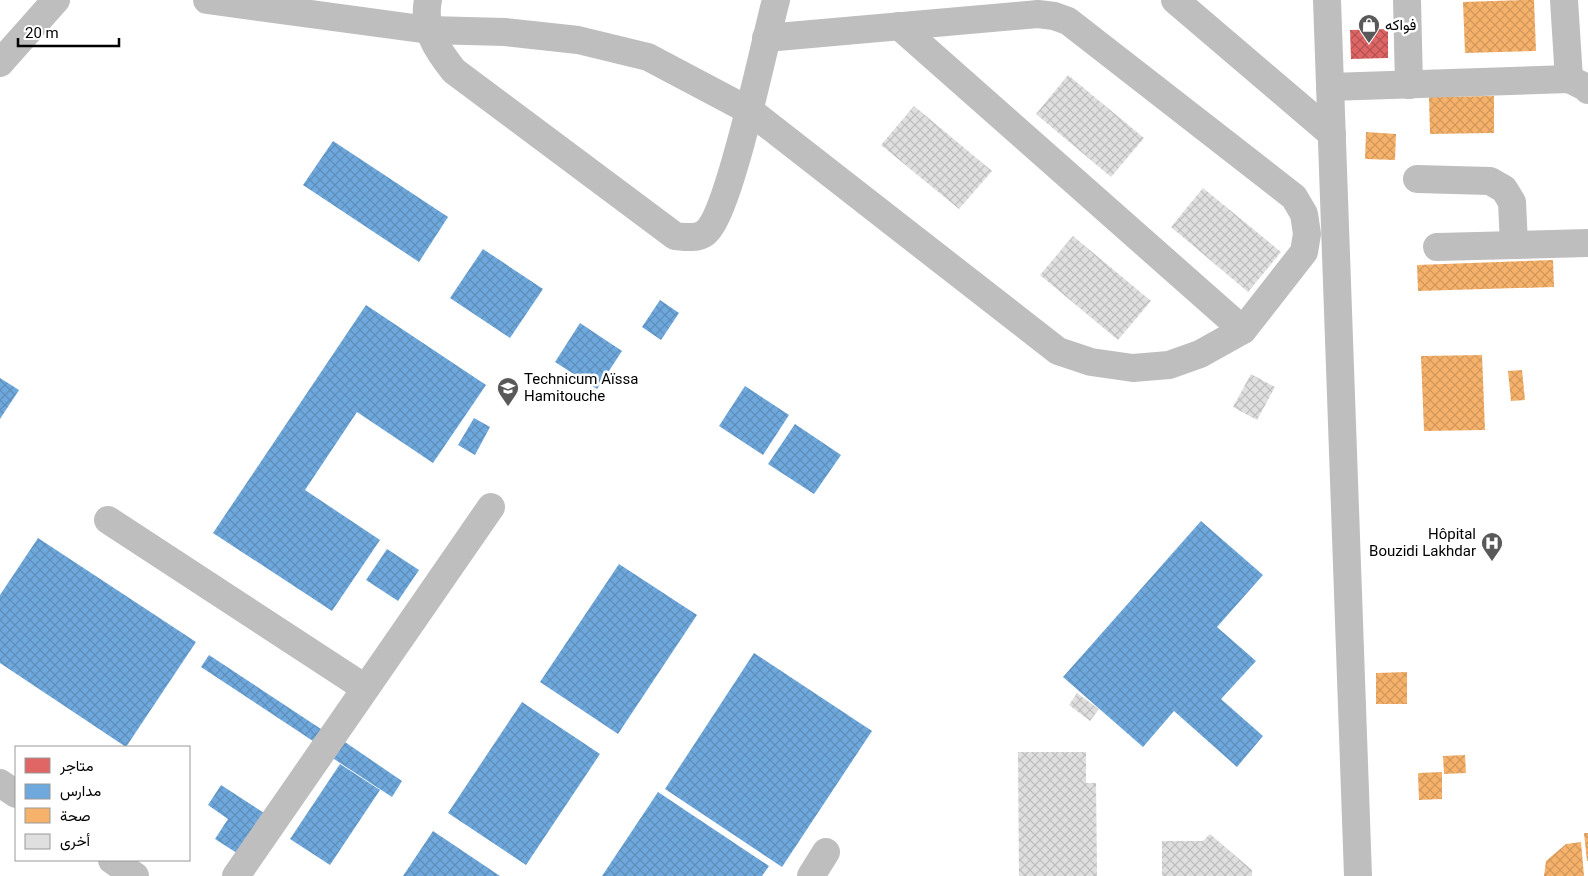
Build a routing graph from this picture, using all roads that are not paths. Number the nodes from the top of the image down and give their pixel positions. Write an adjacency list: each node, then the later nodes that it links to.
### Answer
1 (56, 0): 12 (street)
2 (207, 0): 10 (street)
3 (428, 0): 10 (street)
4 (776, 0): 11 (street)
5 (1174, 0): 17 (street)
6 (1327, 0): 15 (street)
7 (1407, 0): 13 (street)
8 (1564, 0): 14 (street)
9 (899, 26): 11 (street); 22 (street); 22 (street)
10 (429, 30): 16 (street); 16 (street)
11 (766, 38): 16 (street)
12 (0, 63)
13 (1409, 85): 14 (street); 15 (street)
14 (1579, 85)
15 (1330, 87): 17 (street)
16 (750, 111): 22 (street)
17 (1332, 134): 33 (street)
18 (1417, 179): 20 (street)
19 (1588, 243): 20 (street)
20 (1514, 245): 21 (street)
21 (1437, 247)
22 (1243, 330)
23 (491, 507): 25 (street)
24 (108, 520): 25 (street)
25 (365, 688): 31 (street)
26 (0, 783): 27 (street)
27 (15, 793)
28 (826, 852): 32 (street)
29 (113, 861): 30 (street)
30 (135, 876)
31 (236, 876)
32 (810, 876)
33 (1358, 876)

